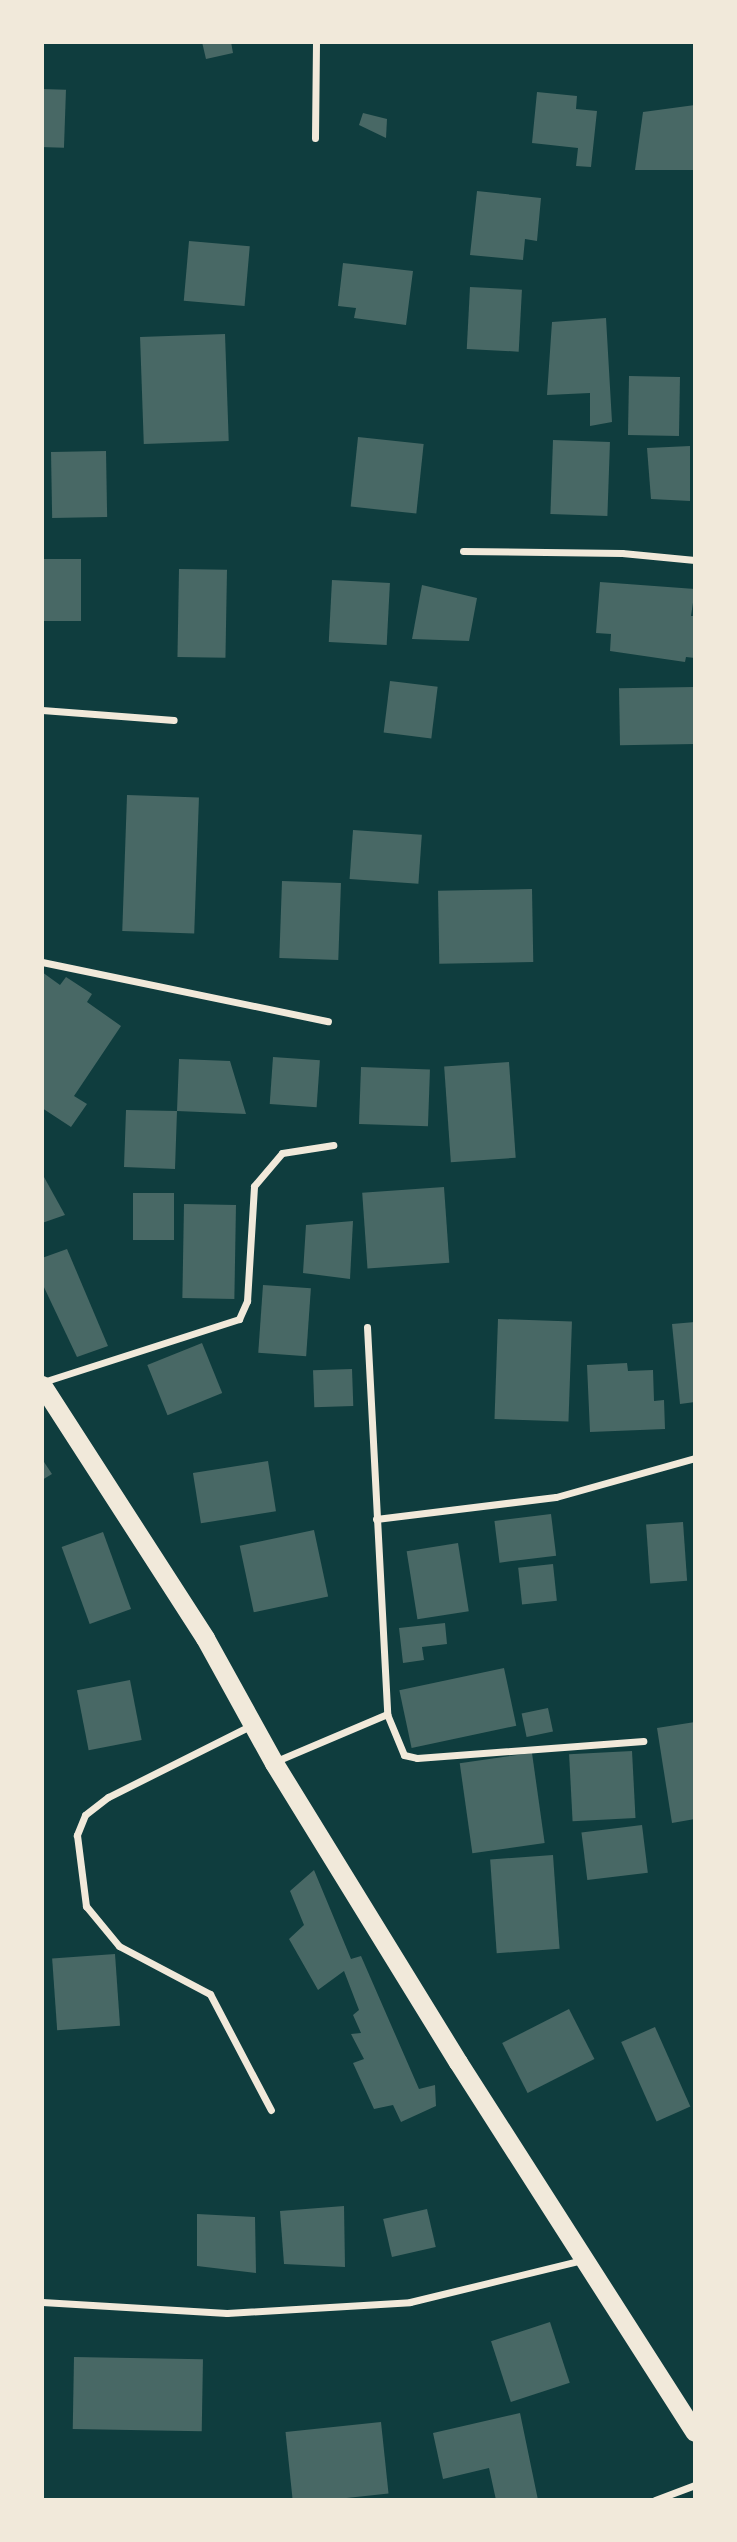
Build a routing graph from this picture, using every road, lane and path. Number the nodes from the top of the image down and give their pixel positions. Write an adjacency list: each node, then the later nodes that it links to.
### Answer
1 (316, 42): 2 (street)
2 (315, 138)
3 (463, 551): 4 (street)
4 (695, 560)
5 (42, 710): 6 (street)
6 (174, 720)
7 (42, 962): 8 (street)
8 (328, 1021)
9 (333, 1144): 11 (street)
10 (367, 1327): 13 (street)
11 (42, 1384): 15 (highway)
12 (695, 1458): 13 (street)
13 (376, 1519): 14 (street)
14 (387, 1714): 16 (street); 17 (street)
15 (252, 1726): 17 (highway); 18 (street)
16 (643, 1741)
17 (274, 1763): 19 (highway)
18 (271, 2110)
19 (582, 2260): 20 (street); 21 (highway)
20 (42, 2302)
21 (695, 2432)
22 (695, 2485): 23 (street)
23 (655, 2500)

